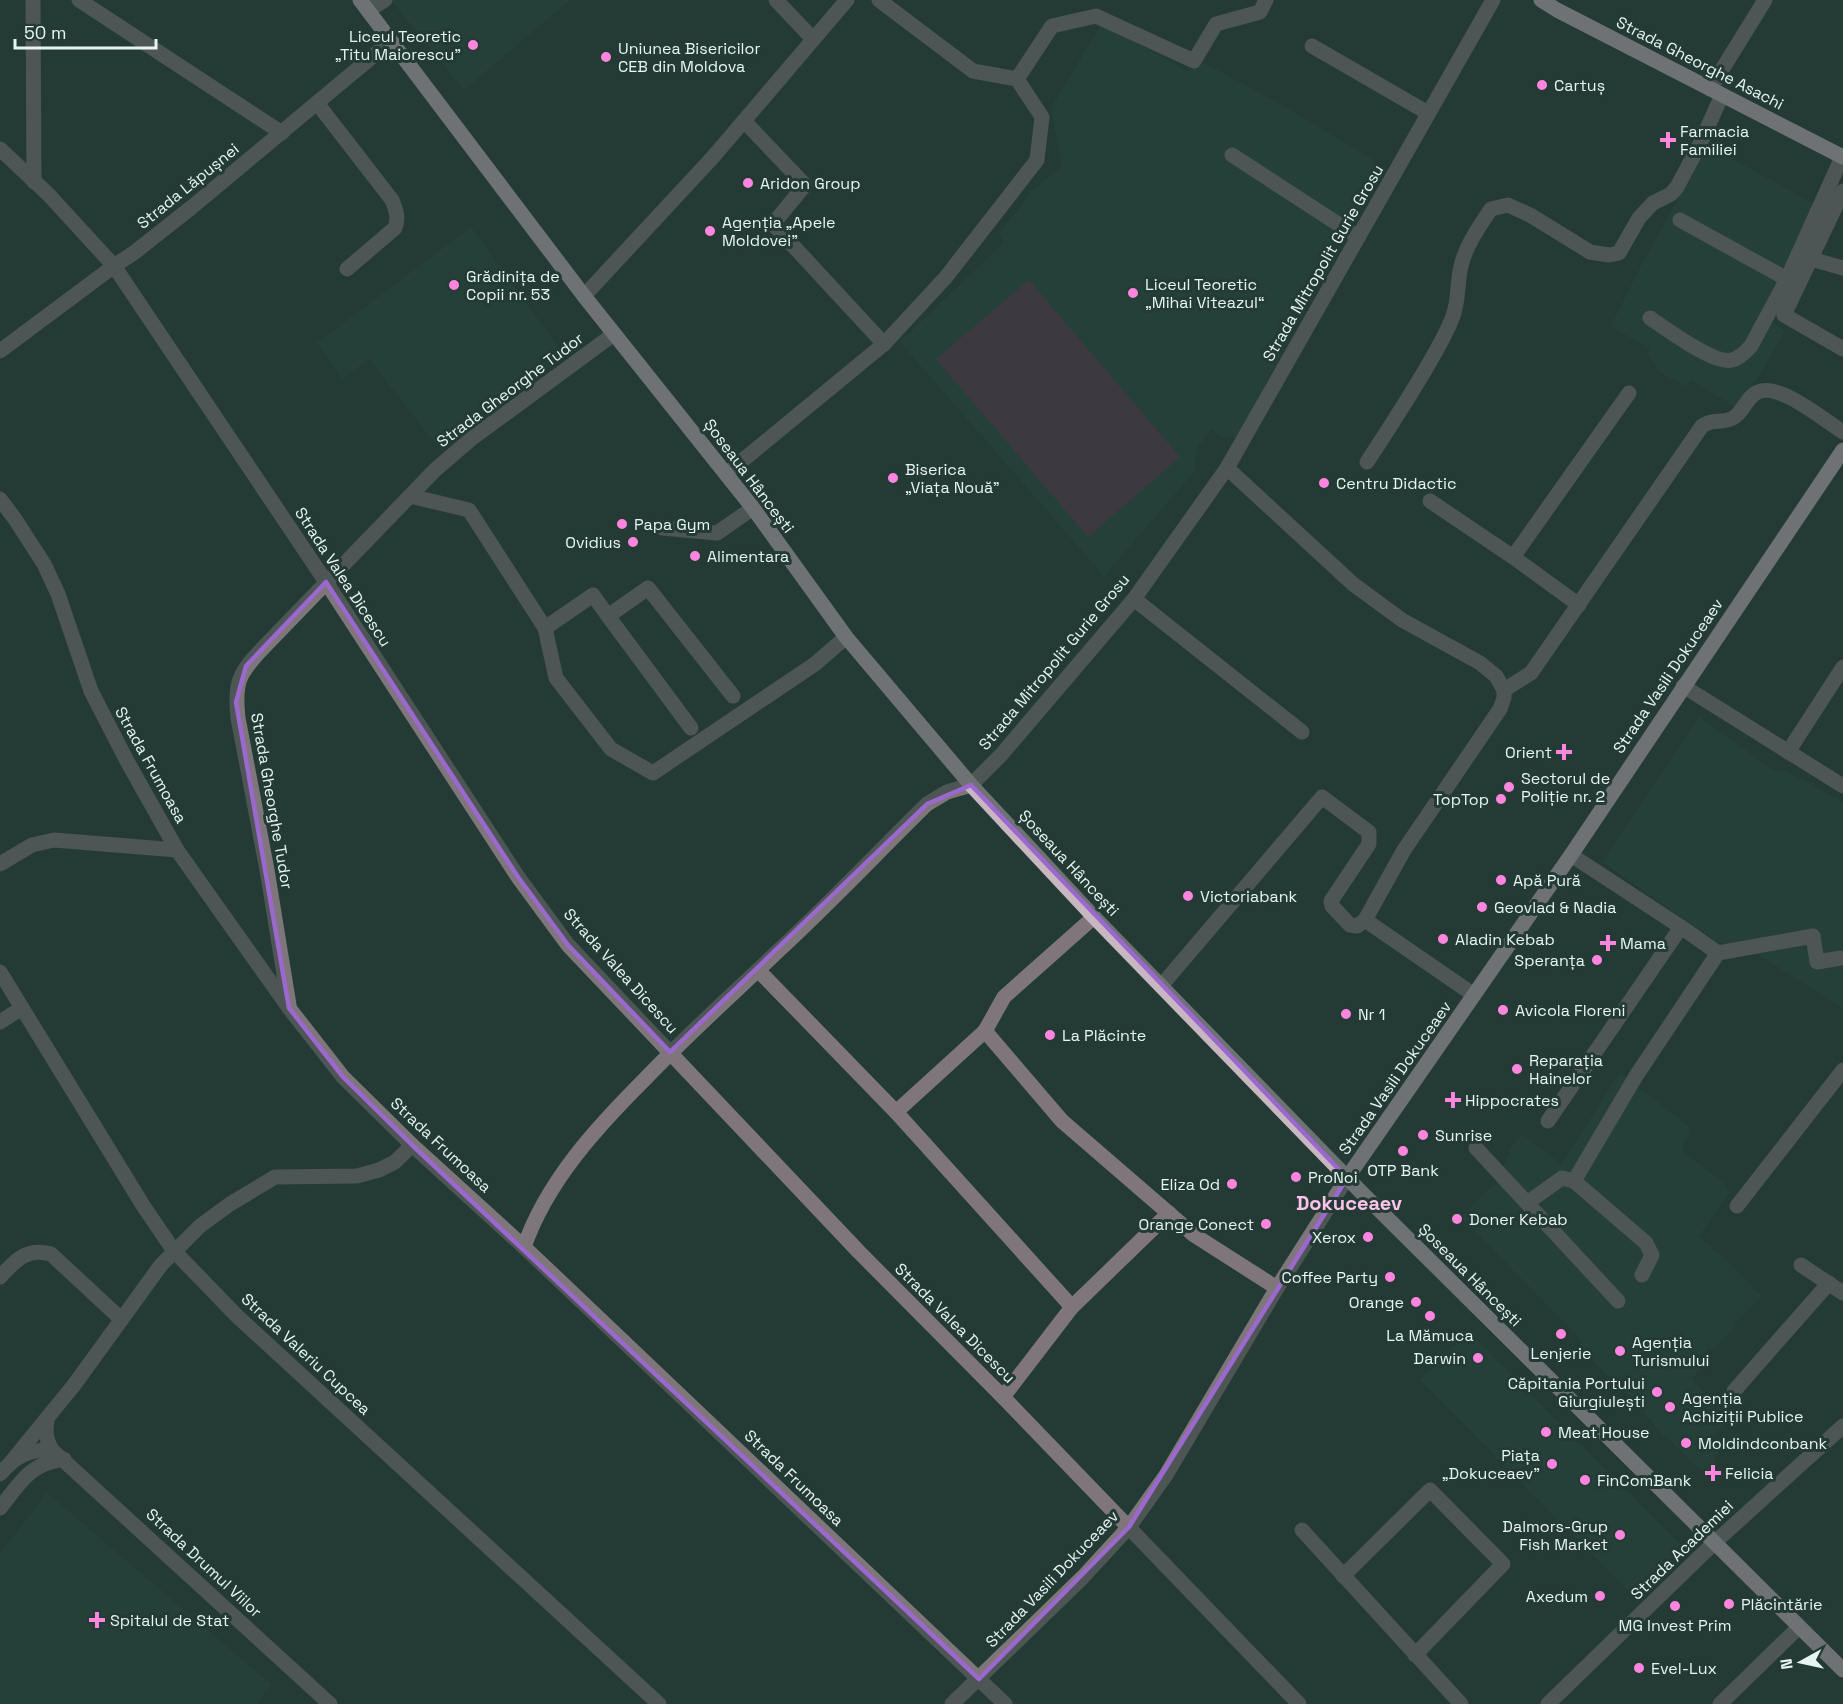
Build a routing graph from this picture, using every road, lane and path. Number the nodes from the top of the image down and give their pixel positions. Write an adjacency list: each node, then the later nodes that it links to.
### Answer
1 (33, 0): 25 (street)
2 (79, 0): 21 (street)
3 (385, 0): 11 (street)
4 (776, 0): 13 (street)
5 (847, 0): 13 (street)
6 (879, 0): 16 (street)
7 (1266, 0): 16 (street)
8 (1493, 0): 19 (street, Strada Mitropolit Gurie Grosu)
9 (1541, 0): 12 (main road, Strada Gheorghe Asachi)
10 (1765, 0): 17 (street)
11 (364, 5): 14 (main road, Șoseaua Hâncești)
12 (1560, 5): 17 (main road, Strada Gheorghe Asachi)
13 (813, 39): 20 (street)
14 (391, 41): 18 (street, Strada Lăpușnei); 34 (main road, Șoseaua Hâncești)
15 (1312, 46): 19 (street)
16 (1017, 79): 37 (street)
17 (1716, 92): 24 (main road, Strada Gheorghe Asachi); 43 (street)
18 (317, 104): 21 (street, Strada Lăpușnei); 32 (street)
19 (1428, 113): 28 (street, Strada Mitropolit Gurie Grosu)
20 (744, 121): 34 (street); 37 (street)
21 (282, 133): 30 (street, Strada Lăpușnei)
22 (0, 149): 25 (street, Strada Valea Dicescu)
23 (1232, 155): 28 (street)
24 (1842, 157): 33 (street)
25 (34, 182): 30 (street, Strada Valea Dicescu)
26 (1843, 191): 29 (street)
27 (1680, 220): 33 (street)
28 (1358, 237): 44 (street, Strada Mitropolit Gurie Grosu)
29 (1811, 259): 31 (street); 38 (street)
30 (114, 266): 39 (street, Strada Lăpușnei); 52 (street, Strada Valea Dicescu)
31 (1843, 268)
32 (347, 269)
33 (1787, 279): 35 (street)
34 (584, 296): 36 (main road, Șoseaua Hâncești)
35 (1650, 318)
36 (614, 334): 45 (main road, Șoseaua Hâncești); 46 (street, Strada Gheorghe Tudor)
37 (884, 344): 45 (street)
38 (1843, 349)
39 (0, 351)
40 (1629, 393): 51 (street)
41 (1843, 432): 54 (street)
42 (1843, 450): 59 (main road, Strada Vasili Dokuceaev)
43 (1367, 462)
44 (1227, 468): 53 (street, Strada Mitropolit Gurie Grosu); 60 (street)
45 (726, 474): 49 (main road, Șoseaua Hâncești)
46 (410, 496): 52 (street, Strada Gheorghe Tudor); 56 (street)
47 (0, 499): 67 (street, Strada Frumoasa)
48 (1430, 501): 51 (street)
49 (753, 508): 50 (street); 57 (main road, Șoseaua Hâncești)
50 (662, 528)
51 (1513, 556): 54 (street)
52 (326, 582): 80 (street, Strada Gheorghe Tudor); 83 (street, Strada Valea Dicescu)
53 (1134, 599): 63 (street); 65 (street, Strada Mitropolit Gurie Grosu)
54 (1579, 605): 60 (street)
55 (608, 616): 56 (street); 61 (street); 62 (street)
56 (545, 628): 57 (street)
57 (846, 637): 65 (main road, Șoseaua Hâncești)
58 (1843, 667): 64 (street)
59 (1683, 686): 64 (street); 68 (main road, Strada Vasili Dokuceaev)
60 (1504, 690): 71 (street)
61 (733, 696)
62 (691, 728)
63 (1302, 732)
64 (1788, 752): 66 (street)
65 (971, 785): 70 (main road, Șoseaua Hâncești); 75 (street, Strada Mitropolit Gurie Grosu)
66 (1843, 786)
67 (177, 850): 69 (street); 80 (street, Strada Frumoasa)
68 (1571, 855): 72 (street); 78 (main road, Strada Vasili Dokuceaev)
69 (0, 864)
70 (1094, 916): 77 (main road, Șoseaua Hâncești); 82 (street)
71 (1365, 920): 77 (street); 78 (street)
72 (1682, 927): 73 (street); 86 (street)
73 (1718, 954): 74 (street); 90 (street)
74 (1841, 958)
75 (758, 970): 83 (street, Strada Mitropolit Gurie Grosu); 85 (street)
76 (0, 972): 79 (street, Strada Valeriu Cupcea)
77 (1161, 986): 89 (main road, Șoseaua Hâncești)
78 (1474, 995): 89 (main road, Strada Vasili Dokuceaev)
79 (22, 1008): 81 (street); 95 (street, Strada Valeriu Cupcea)
80 (289, 1008): 87 (street, Strada Frumoasa)
81 (0, 1022)
82 (985, 1031): 85 (street); 93 (street)
83 (670, 1052): 94 (street, Strada Mitropolit Gurie Grosu); 106 (street, Strada Valea Dicescu)
84 (1843, 1070): 92 (street)
85 (896, 1112): 103 (street)
86 (1548, 1121)
87 (412, 1145): 94 (street, Strada Frumoasa); 95 (street)
88 (1476, 1148): 91 (street)
89 (1347, 1178): 100 (street, Strada Vasili Dokuceaev); 115 (main road, Șoseaua Hâncești)
90 (1574, 1181): 91 (street); 97 (street)
91 (1527, 1203): 102 (street)
92 (1737, 1206)
93 (1169, 1213): 100 (street); 103 (street)
94 (524, 1247): 120 (street, Strada Frumoasa)
95 (174, 1251): 104 (street); 122 (street, Strada Valeriu Cupcea)
96 (1801, 1265): 99 (street)
97 (1642, 1275)
98 (0, 1277): 104 (street)
99 (1829, 1283): 101 (street); 105 (street)
100 (1277, 1288): 113 (street, Strada Vasili Dokuceaev)
101 (1843, 1293)
102 (1618, 1301)
103 (1072, 1307): 106 (street)
104 (121, 1319): 107 (street)
105 (1734, 1391)
106 (1003, 1397): 113 (street, Strada Valea Dicescu)
107 (47, 1420): 109 (street); 110 (street)
108 (1843, 1425): 115 (street, Strada Academiei)
109 (58, 1455): 110 (street); 112 (street); 121 (street, Strada Drumul Viilor)
110 (12, 1461): 111 (street)
111 (0, 1474)
112 (0, 1508)
113 (1129, 1527): 120 (street, Strada Vasili Dokuceaev); 125 (street, Strada Valea Dicescu)
114 (1302, 1530): 116 (street)
115 (1714, 1543): 117 (main road, Șoseaua Hâncești); 127 (street, Strada Academiei)
116 (1343, 1576): 118 (street); 118 (street)
117 (1799, 1627): 119 (main road, Șoseaua Hâncești); 128 (street)
118 (1415, 1655): 126 (street)
119 (1843, 1670)
120 (979, 1679): 123 (street, Strada Vasili Dokuceaev); 124 (street, Strada Frumoasa)
121 (330, 1704)
122 (659, 1704)
123 (952, 1704)
124 (1005, 1704)
125 (1299, 1704)
126 (1461, 1704)
127 (1548, 1704)
128 (1720, 1704)

